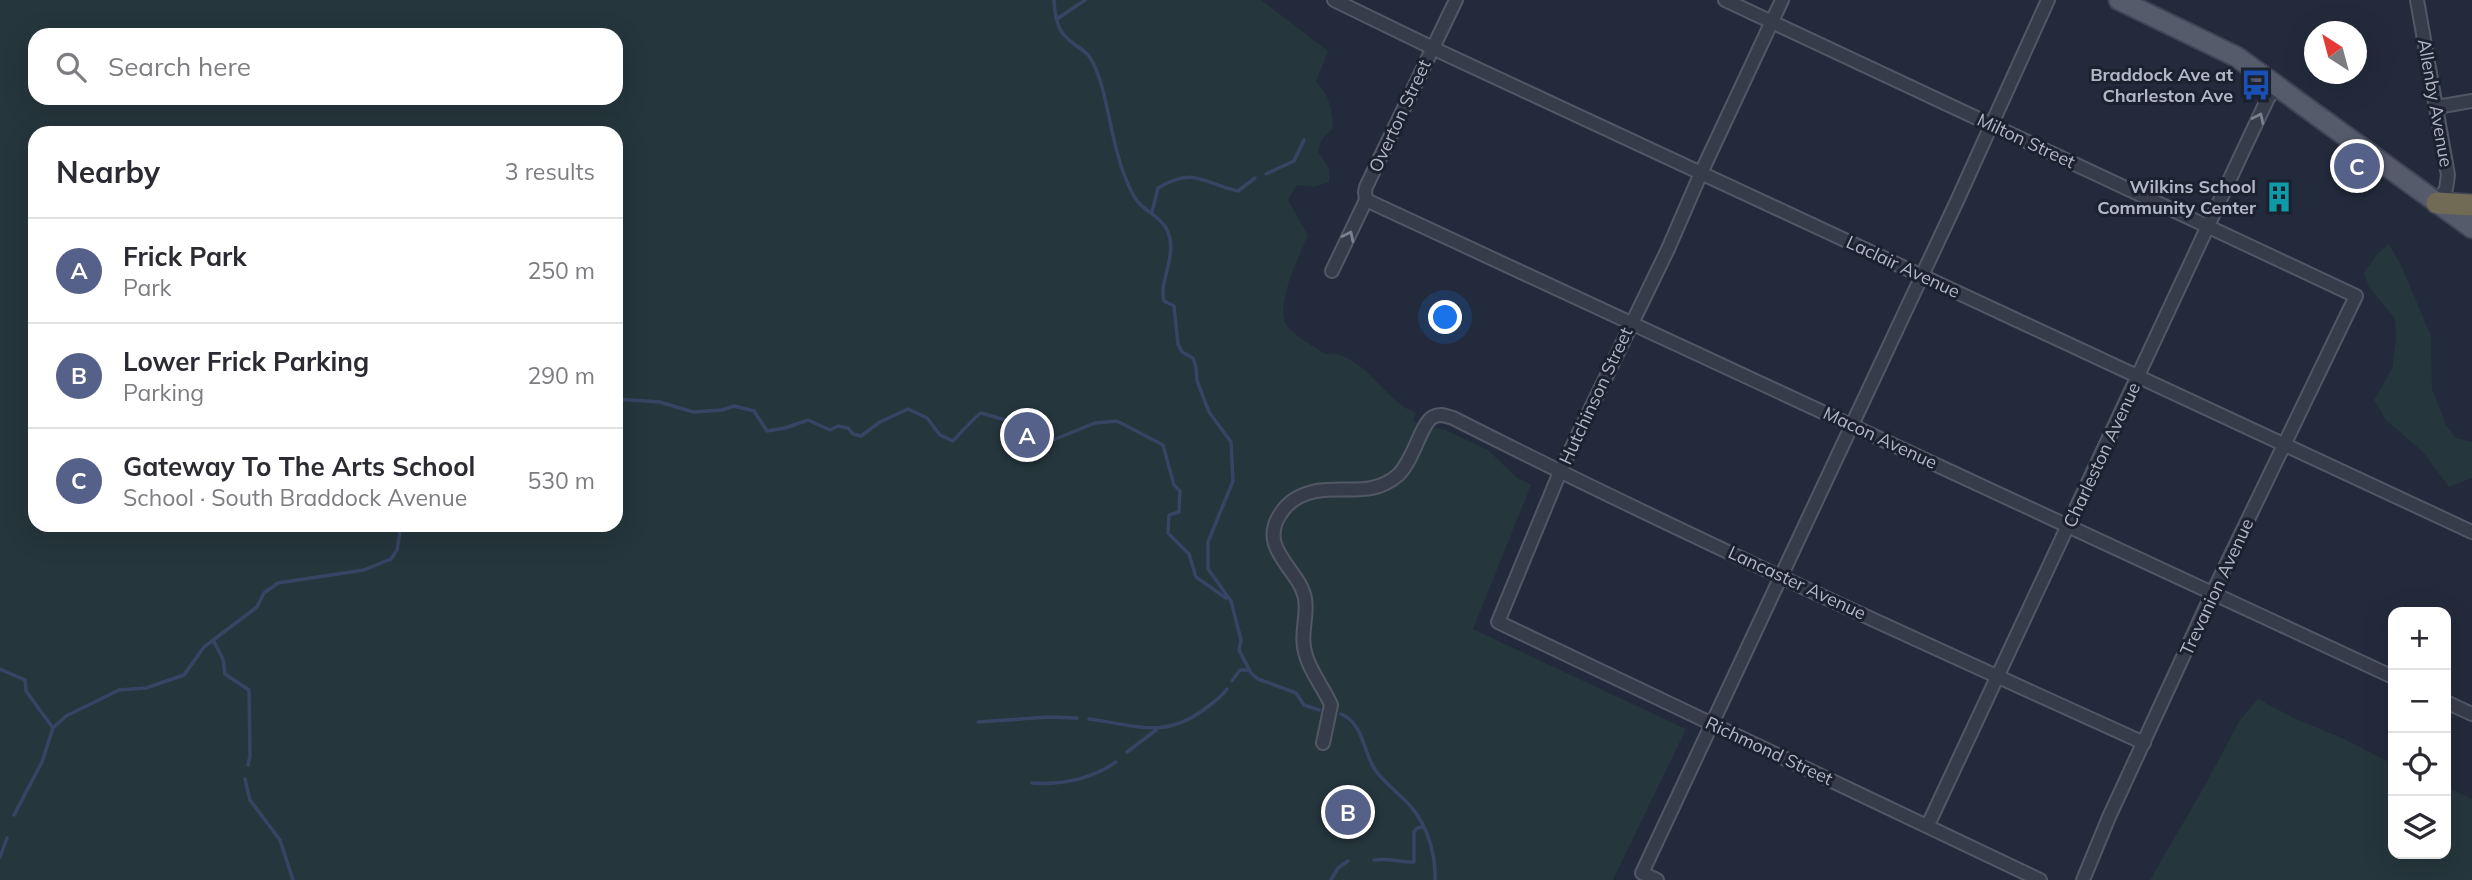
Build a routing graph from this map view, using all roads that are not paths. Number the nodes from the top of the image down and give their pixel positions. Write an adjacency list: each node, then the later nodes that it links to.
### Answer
1 (1334, 0): 9 (street, Laclair Avenue)
2 (1456, 0): 9 (street, Overton Street)
3 (1725, 0): 8 (street, Milton Street)
4 (1782, 0): 8 (street, Hutchinson Street)
5 (2049, 0): 13 (street)
6 (2119, 0): 10 (main road)
7 (2417, 0): 12 (street, Allenby Avenue)
8 (1772, 22): 13 (street, Milton Street); 14 (street, Hutchinson Street)
9 (1432, 48): 14 (street, Laclair Avenue); 15 (street, Overton Street)
10 (2277, 87): 16 (main road); 18 (street, Charleston Avenue, one-way to 10)
11 (2472, 101): 12 (street)
12 (2437, 107): 16 (street, Allenby Avenue)
13 (1991, 124): 18 (street, Milton Street); 21 (street)
14 (1701, 173): 21 (street, Laclair Avenue); 23 (street, Hutchinson Street)
15 (1362, 194): 20 (street, Overton Street, one-way to 15); 23 (street, Macon Avenue)
16 (2437, 202): 17 (highway); 19 (main road)
17 (2472, 205)
18 (2208, 226): 22 (street, Milton Street); 24 (street, Charleston Avenue)
19 (2472, 228)
20 (1332, 271)
21 (1922, 276): 24 (street, Laclair Avenue); 25 (street)
22 (2356, 296): 26 (street, Trevanion Avenue)
23 (1631, 323): 25 (street, Macon Avenue); 27 (street, Hutchinson Street)
24 (2138, 376): 26 (street, Laclair Avenue); 28 (street, Charleston Avenue)
25 (1851, 425): 28 (street, Macon Avenue); 30 (street)
26 (2283, 444): 29 (street, Laclair Avenue); 31 (street, Trevanion Avenue)
27 (1560, 472): 30 (street, Lancaster Avenue); 32 (street, Hutchinson Street); 38 (street, Lancaster Avenue)
28 (2068, 526): 31 (street, Macon Avenue); 34 (street, Charleston Avenue)
29 (2472, 532)
30 (1780, 576): 34 (street, Lancaster Avenue); 37 (street)
31 (2212, 594): 33 (street, Macon Avenue); 39 (street, Trevanion Avenue)
32 (1498, 622): 37 (street, Richmond Street)
33 (2388, 675)
34 (1999, 676): 39 (street, Lancaster Avenue); 40 (street, Charleston Avenue)
35 (2451, 704): 36 (street)
36 (2472, 714)
37 (1712, 724): 40 (street, Richmond Street); 41 (street)
38 (1323, 743)
39 (2144, 744): 43 (street, Trevanion Avenue)
40 (1928, 825): 42 (street, Richmond Street)
41 (1657, 880)
42 (2040, 880)
43 (2082, 880)

